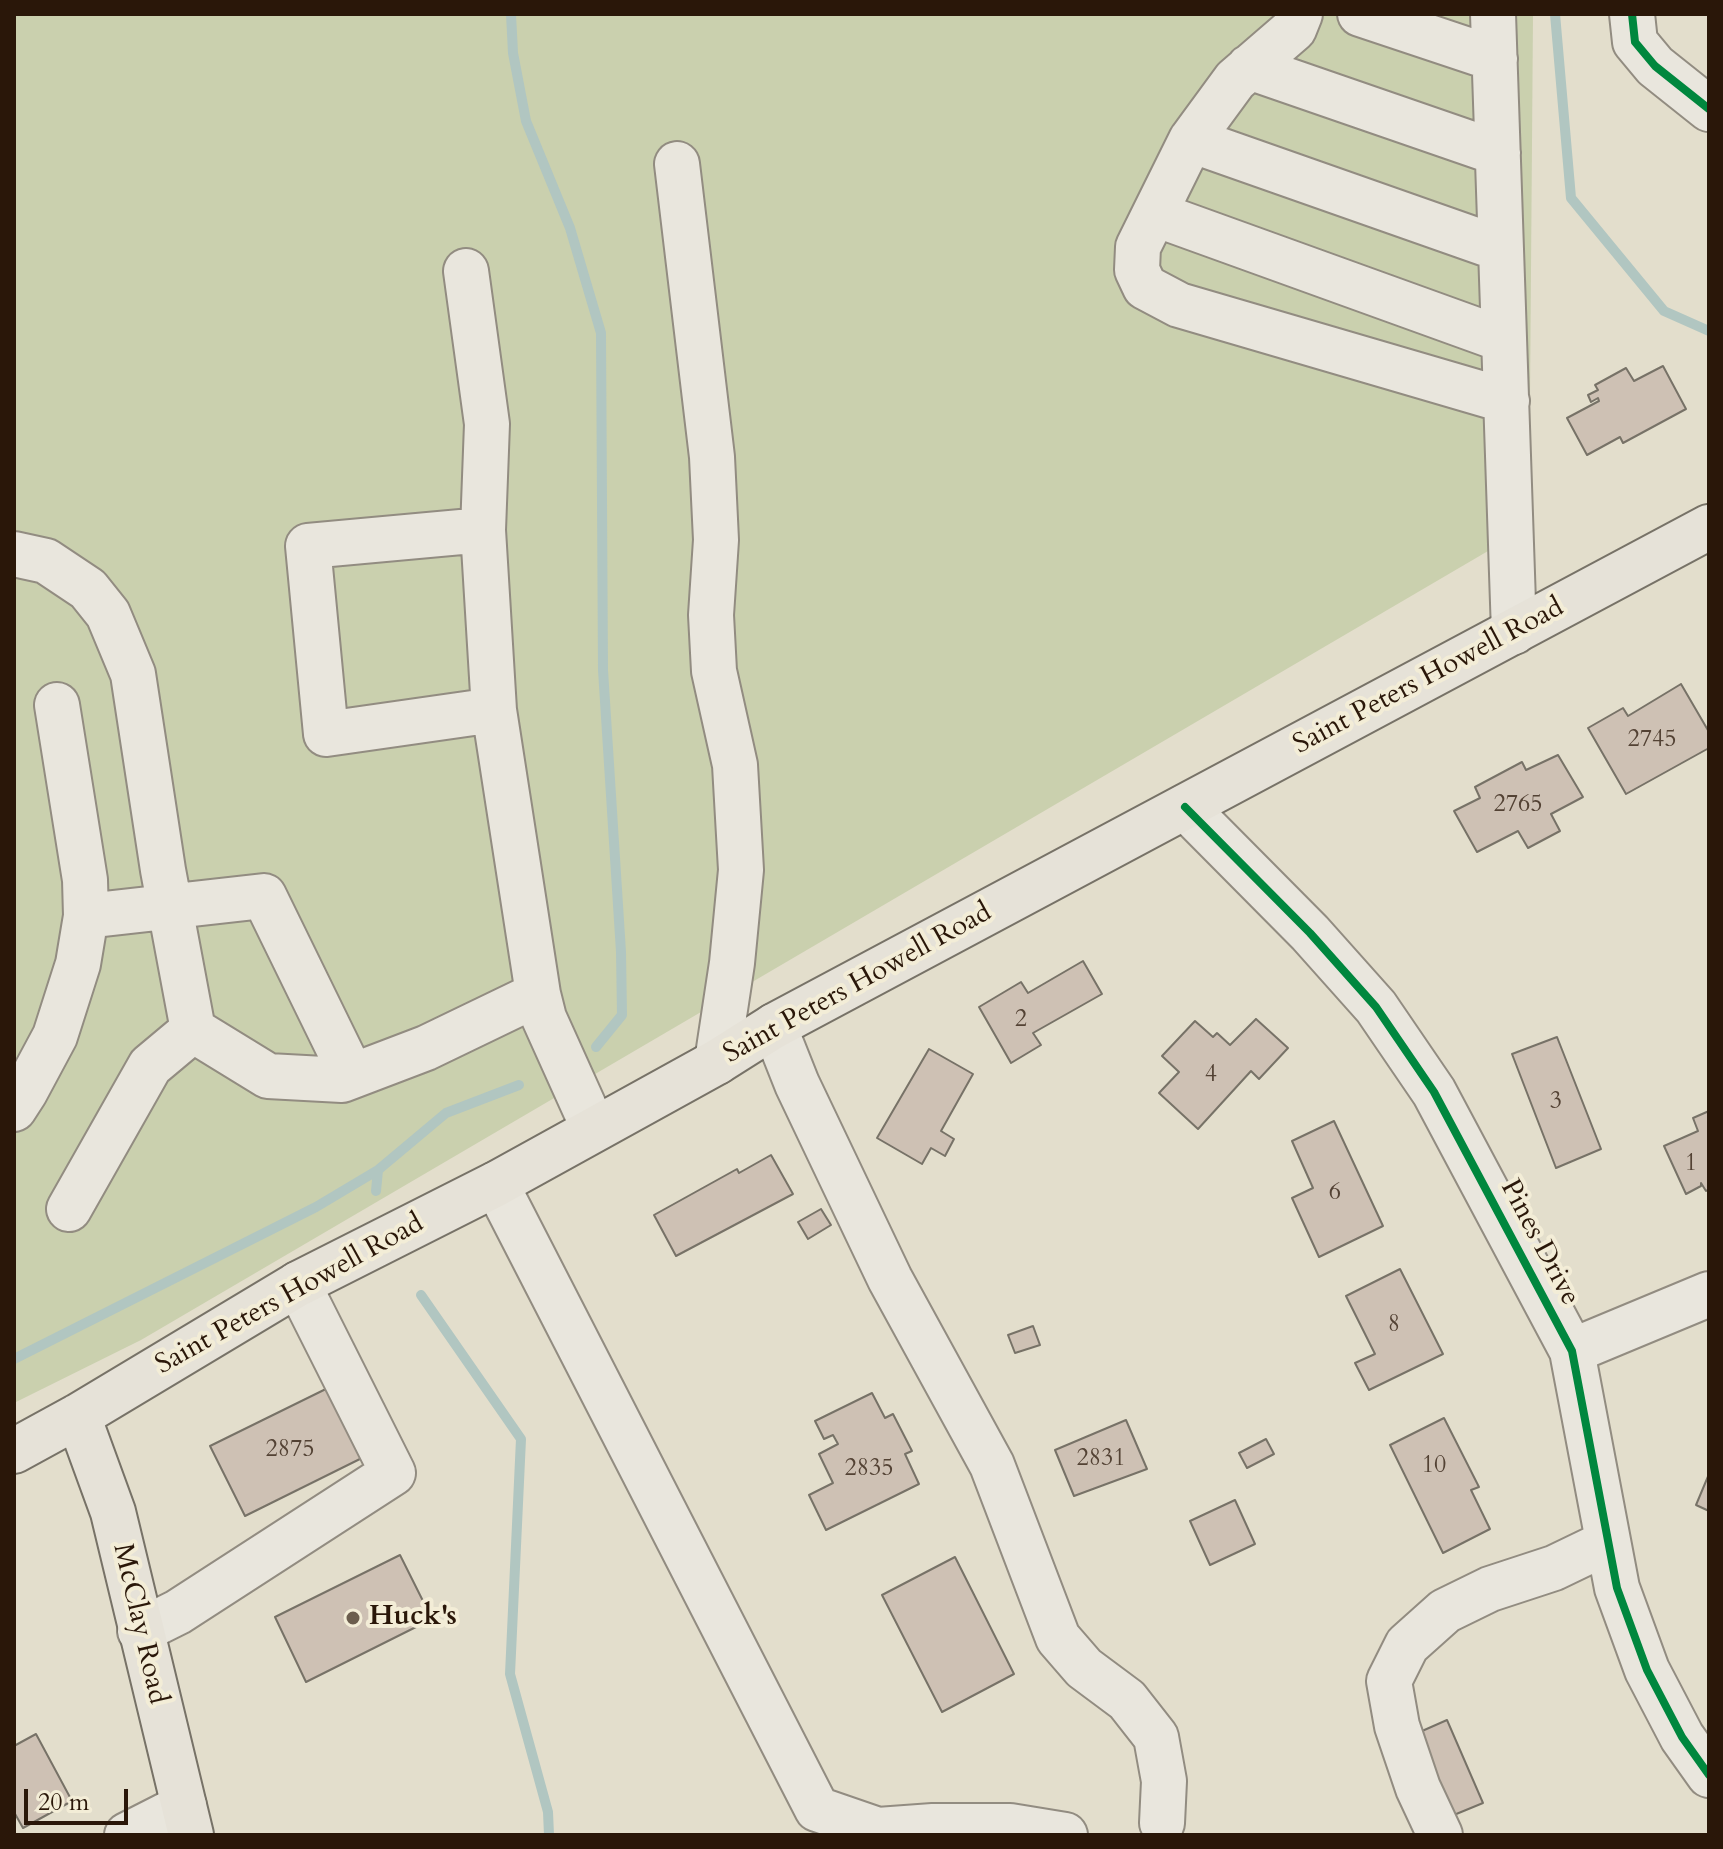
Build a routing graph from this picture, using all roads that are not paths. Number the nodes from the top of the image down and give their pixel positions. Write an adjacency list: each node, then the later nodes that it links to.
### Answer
1 (1300, 14): 6 (street)
2 (1360, 14): 5 (street)
3 (1493, 14): 5 (street)
4 (1632, 14): 7 (street)
5 (1495, 59): 9 (street)
6 (1249, 67): 8 (street); 9 (street)
7 (1709, 109)
8 (1191, 140): 11 (street); 12 (street)
9 (1498, 153): 12 (street)
10 (677, 164): 28 (street)
11 (1155, 214): 14 (street); 15 (street)
12 (1501, 249): 14 (street)
13 (466, 271): 17 (street)
14 (1504, 340): 15 (street)
15 (1507, 401): 19 (street)
16 (1709, 527): 19 (main road, Saint Peters Howell Road)
17 (483, 530): 21 (street); 21 (street)
18 (14, 554): 23 (street)
19 (1514, 632): 22 (main road, Saint Peters Howell Road)
20 (57, 705): 24 (street)
21 (494, 710): 25 (street)
22 (1185, 807): 26 (main road, Saint Peters Howell Road); 36 (street, Pines Drive)
23 (170, 906): 24 (street); 27 (street); 29 (street)
24 (86, 916): 30 (street)
25 (538, 994): 29 (street); 31 (street)
26 (774, 1026): 28 (main road, Saint Peters Howell Road); 43 (street)
27 (193, 1030): 29 (street); 33 (street)
28 (717, 1062): 31 (main road, Saint Peters Howell Road)
29 (352, 1076)
30 (14, 1109)
31 (594, 1129): 32 (main road, Saint Peters Howell Road)
32 (496, 1184): 34 (main road, Saint Peters Howell Road); 45 (street)
33 (69, 1209)
34 (298, 1284): 37 (main road, Saint Peters Howell Road); 40 (street)
35 (1709, 1294): 36 (street)
36 (1572, 1351): 39 (street, Pines Drive)
37 (78, 1416): 38 (main road, Saint Peters Howell Road); 40 (main road, McClay Road)
38 (14, 1451)
39 (1608, 1542): 41 (street, Pines Drive); 46 (street)
40 (140, 1631): 42 (main road, McClay Road)
41 (1709, 1775)
42 (187, 1820): 44 (street)
43 (1162, 1823)
44 (127, 1835)
45 (1065, 1835)
46 (1440, 1835)

